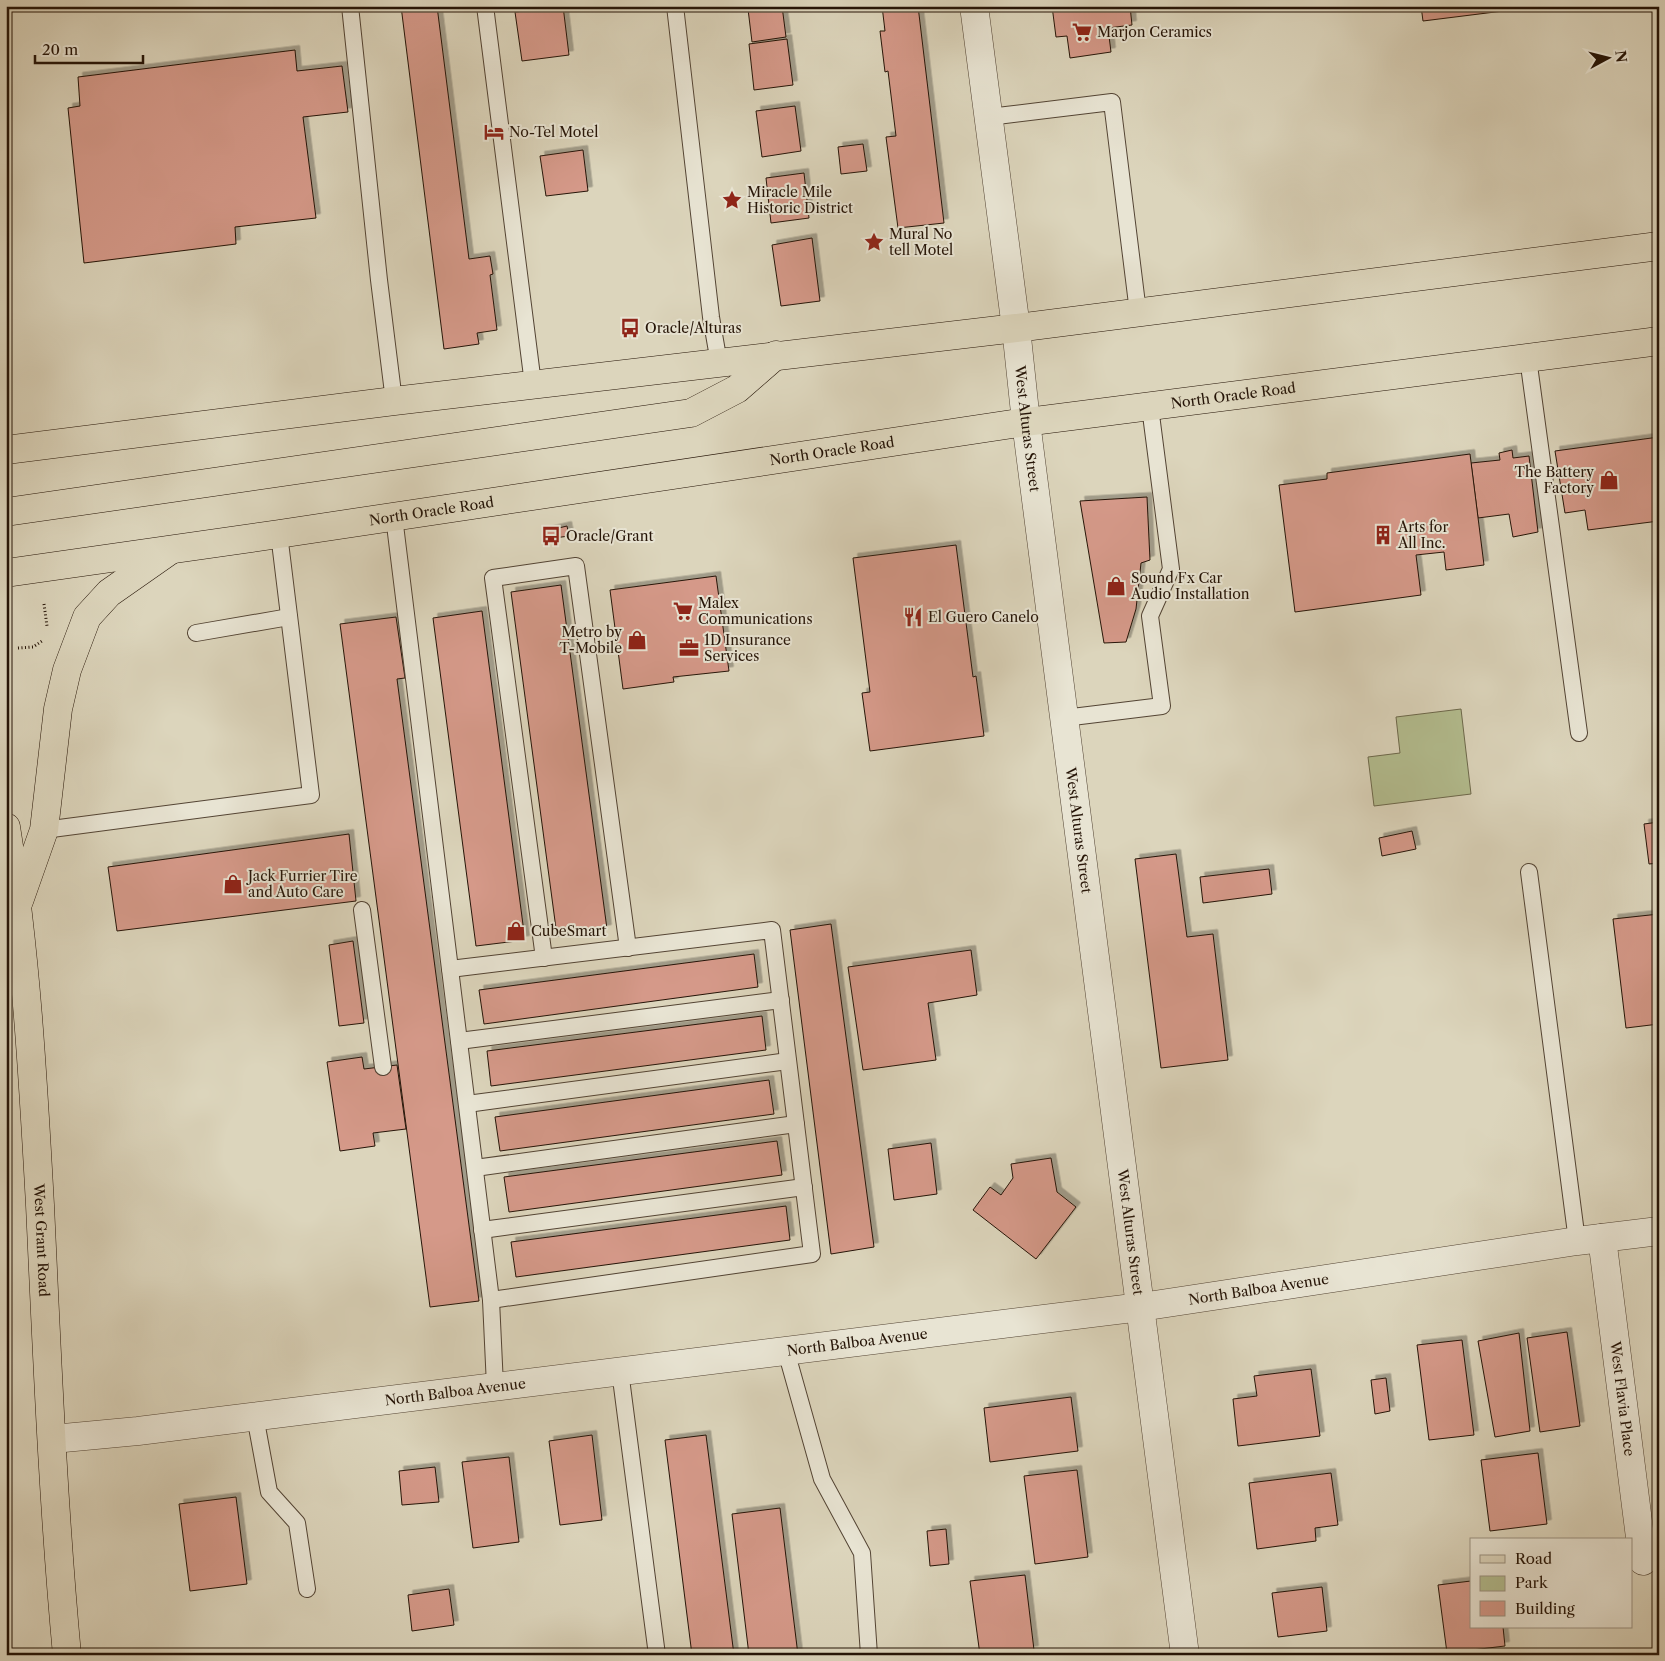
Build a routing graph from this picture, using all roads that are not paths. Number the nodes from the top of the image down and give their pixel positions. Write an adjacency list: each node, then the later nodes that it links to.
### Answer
1 (350, 6): 14 (lane)
2 (485, 6): 13 (lane)
3 (675, 6): 12 (lane)
4 (974, 6): 5 (street, West Alturas Street)
5 (988, 117): 7 (lane); 8 (street, West Alturas Street)
6 (1659, 246): 7 (main road)
7 (1138, 312): 8 (main road)
8 (1016, 328): 10 (main road); 16 (street, West Alturas Street)
9 (1659, 341): 11 (main road, North Oracle Road)
10 (776, 356): 12 (main road); 18 (main road)
11 (1528, 358): 15 (main road, North Oracle Road); 26 (lane)
12 (719, 363): 13 (main road)
13 (533, 384): 14 (main road)
14 (394, 401): 17 (main road)
15 (1150, 407): 16 (main road, North Oracle Road); 25 (lane)
16 (1026, 422): 19 (main road, North Oracle Road); 25 (street, West Alturas Street)
17 (6, 450)
18 (6, 512)
19 (394, 517): 20 (main road, North Oracle Road); 34 (lane)
20 (279, 534): 21 (main road, North Oracle Road); 23 (lane)
21 (173, 549): 22 (main road, North Oracle Road); 28 (main road)
22 (6, 573)
23 (289, 617): 24 (lane); 28 (lane)
24 (196, 633)
25 (1064, 718): 47 (street, West Alturas Street)
26 (1579, 733)
27 (6, 827): 30 (main road, West Grant Road)
28 (44, 830): 30 (main road)
29 (1529, 872): 45 (lane)
30 (17, 907): 52 (main road, West Grant Road)
31 (362, 910): 38 (lane)
32 (628, 948): 33 (lane); 33 (lane); 35 (lane)
33 (544, 958): 34 (lane)
34 (450, 969): 36 (lane)
35 (781, 1000): 36 (lane); 37 (lane)
36 (459, 1041): 39 (lane)
37 (788, 1061): 39 (lane); 40 (lane)
38 (383, 1067)
39 (467, 1104): 41 (lane)
40 (796, 1124): 41 (lane); 42 (lane)
41 (475, 1168): 43 (lane)
42 (804, 1187): 43 (lane); 46 (lane)
43 (482, 1230): 46 (lane)
44 (1659, 1231): 45 (street, North Balboa Avenue)
45 (1589, 1240): 47 (street, North Balboa Avenue); 53 (street, West Flavia Place)
46 (491, 1300): 50 (lane)
47 (1141, 1307): 48 (street, North Balboa Avenue); 58 (street, West Alturas Street)
48 (786, 1351): 49 (street, North Balboa Avenue); 57 (lane)
49 (620, 1371): 50 (street, North Balboa Avenue); 56 (lane)
50 (495, 1386): 51 (street, North Balboa Avenue)
51 (255, 1416): 52 (street, North Balboa Avenue); 54 (lane)
52 (52, 1439): 55 (main road, West Grant Road)
53 (1643, 1561)
54 (307, 1589)
55 (67, 1655)
56 (657, 1655)
57 (869, 1655)
58 (1185, 1655)

